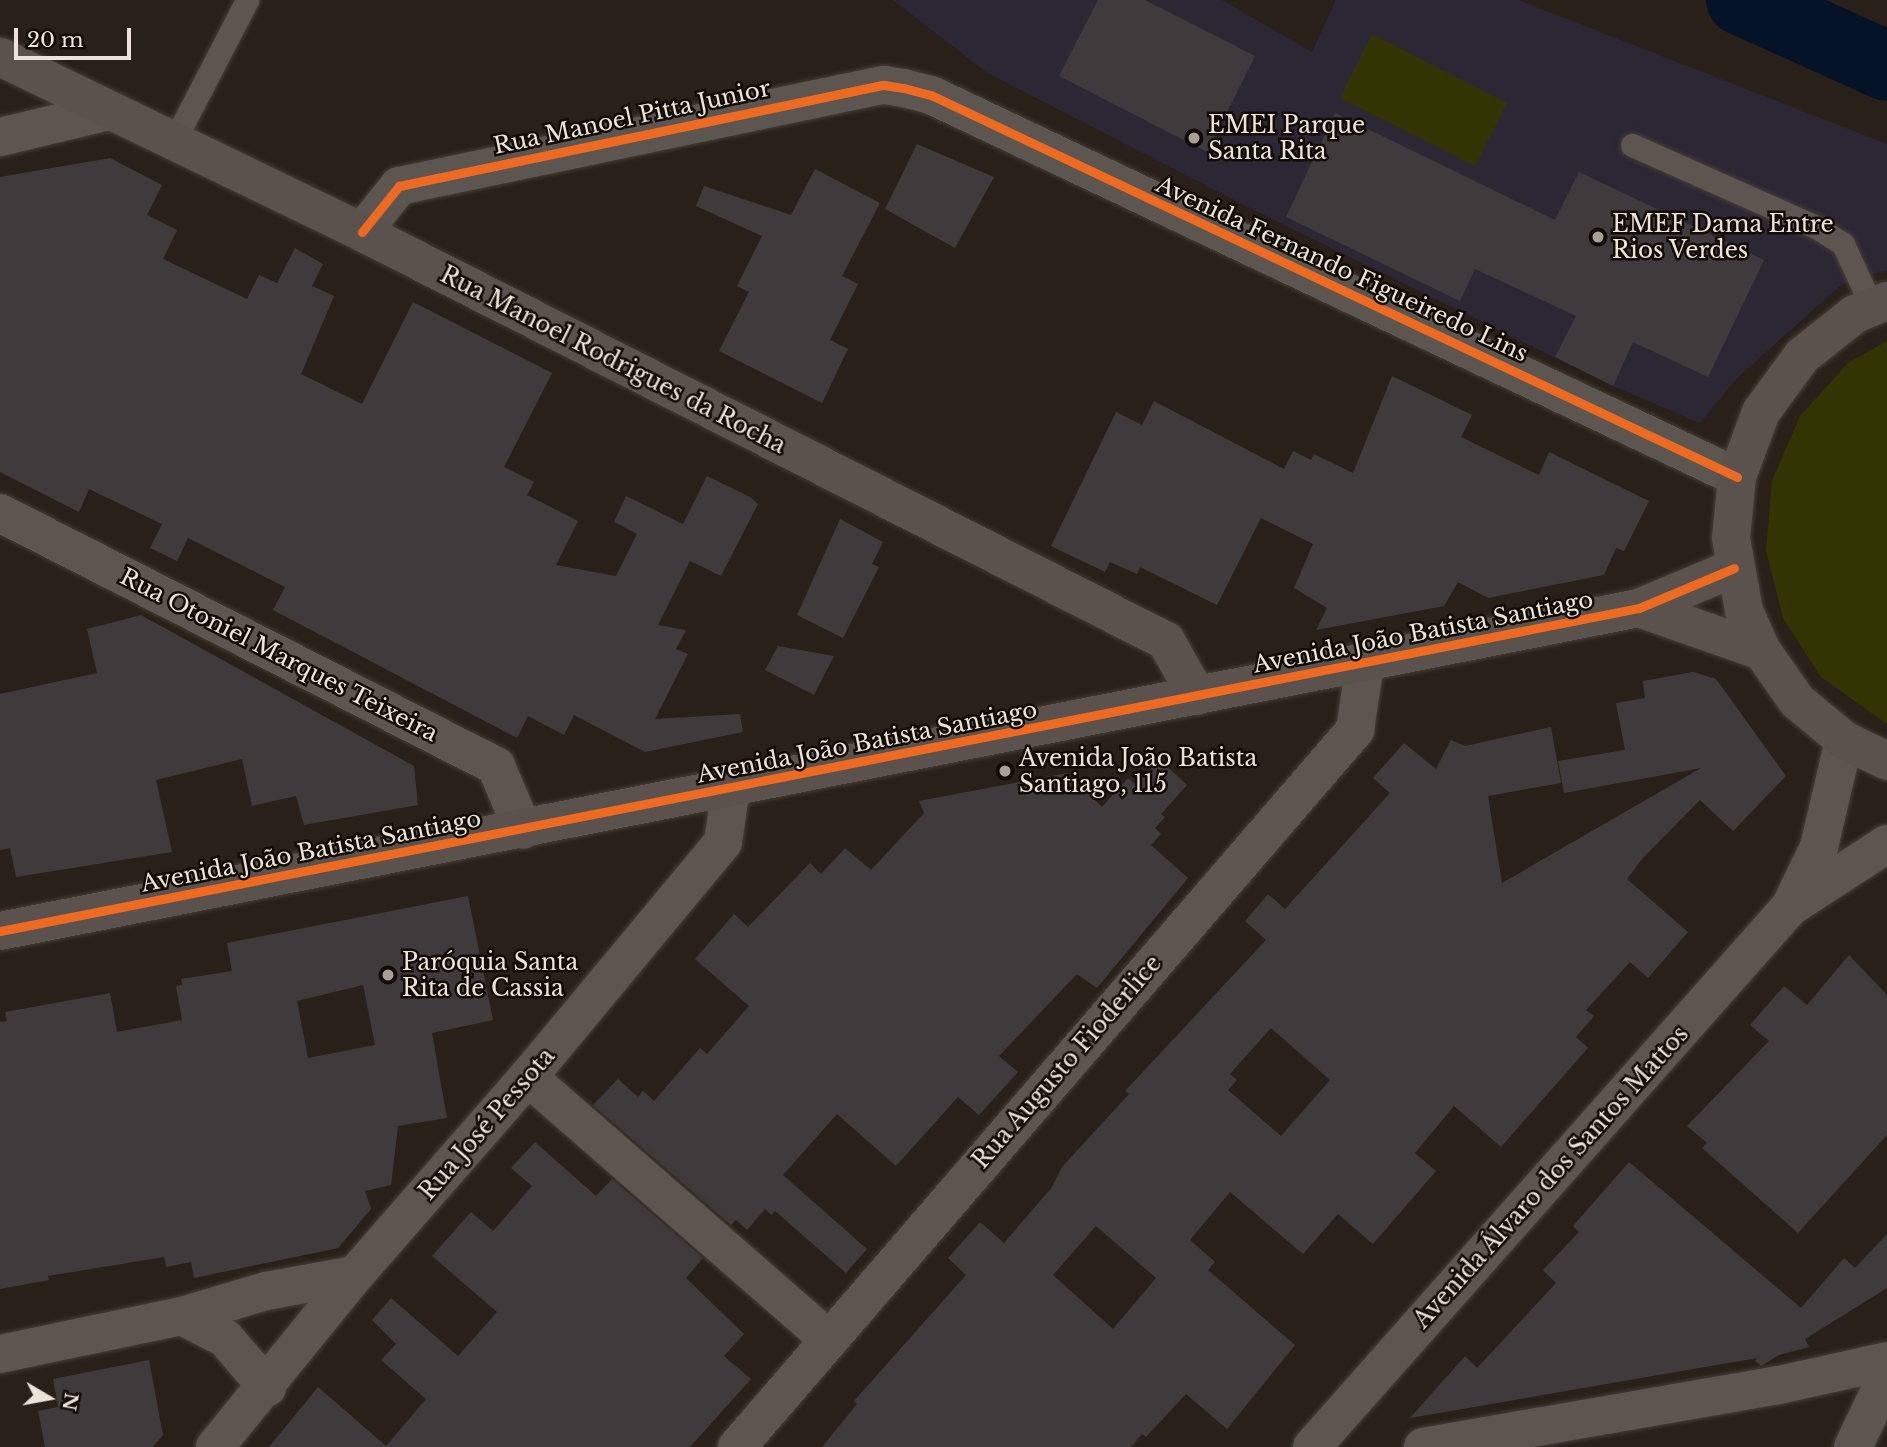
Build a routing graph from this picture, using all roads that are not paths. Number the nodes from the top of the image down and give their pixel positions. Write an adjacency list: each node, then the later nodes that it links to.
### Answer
1 (247, 0): 6 (lane)
2 (0, 57): 4 (street, Rua Manoel Rodrigues da Rocha)
3 (931, 95): 8 (street, Rua Manoel Pitta Junior); 10 (street, Avenida Fernando Figueiredo Lins)
4 (109, 111): 5 (street); 6 (street, Rua Manoel Rodrigues da Rocha)
5 (0, 137)
6 (173, 143): 8 (street, Rua Manoel Rodrigues da Rocha)
7 (1632, 145): 9 (lane)
8 (362, 232): 16 (street, Rua Manoel Rodrigues da Rocha)
9 (1880, 304): 10 (street)
10 (1737, 477): 12 (street)
11 (3, 517): 20 (street, Rua Otoniel Marques Teixeira)
12 (1734, 568): 13 (street, Avenida João Batista Santiago); 14 (street)
13 (1639, 608): 14 (street); 15 (street, Avenida João Batista Santiago)
14 (1762, 651): 17 (street)
15 (1366, 663): 16 (street, Avenida João Batista Santiago); 27 (street, Rua Augusto Fioderlice)
16 (1197, 696): 19 (street, Avenida João Batista Santiago)
17 (1843, 740): 18 (street); 22 (street, Avenida Álvaro dos Santos Mattos)
18 (1887, 761)
19 (731, 788): 20 (street, Avenida João Batista Santiago); 24 (street, Rua José Pessota)
20 (523, 830): 23 (street, Avenida João Batista Santiago)
21 (1887, 844): 22 (street, Avenida Álvaro dos Santos Mattos)
22 (1790, 907): 34 (street, Avenida Álvaro dos Santos Mattos)
23 (0, 931)
24 (528, 1077): 25 (street, Rua José Pessota); 27 (street)
25 (355, 1275): 26 (street); 31 (street, Rua José Pessota)
26 (182, 1316): 28 (street); 31 (street)
27 (827, 1338): 33 (street, Rua Augusto Fioderlice)
28 (0, 1354)
29 (1887, 1361): 35 (street)
30 (1887, 1376): 36 (street)
31 (267, 1387): 32 (street, Rua José Pessota)
32 (215, 1447)
33 (737, 1447)
34 (1312, 1447)
35 (1423, 1447)
36 (1853, 1447)

